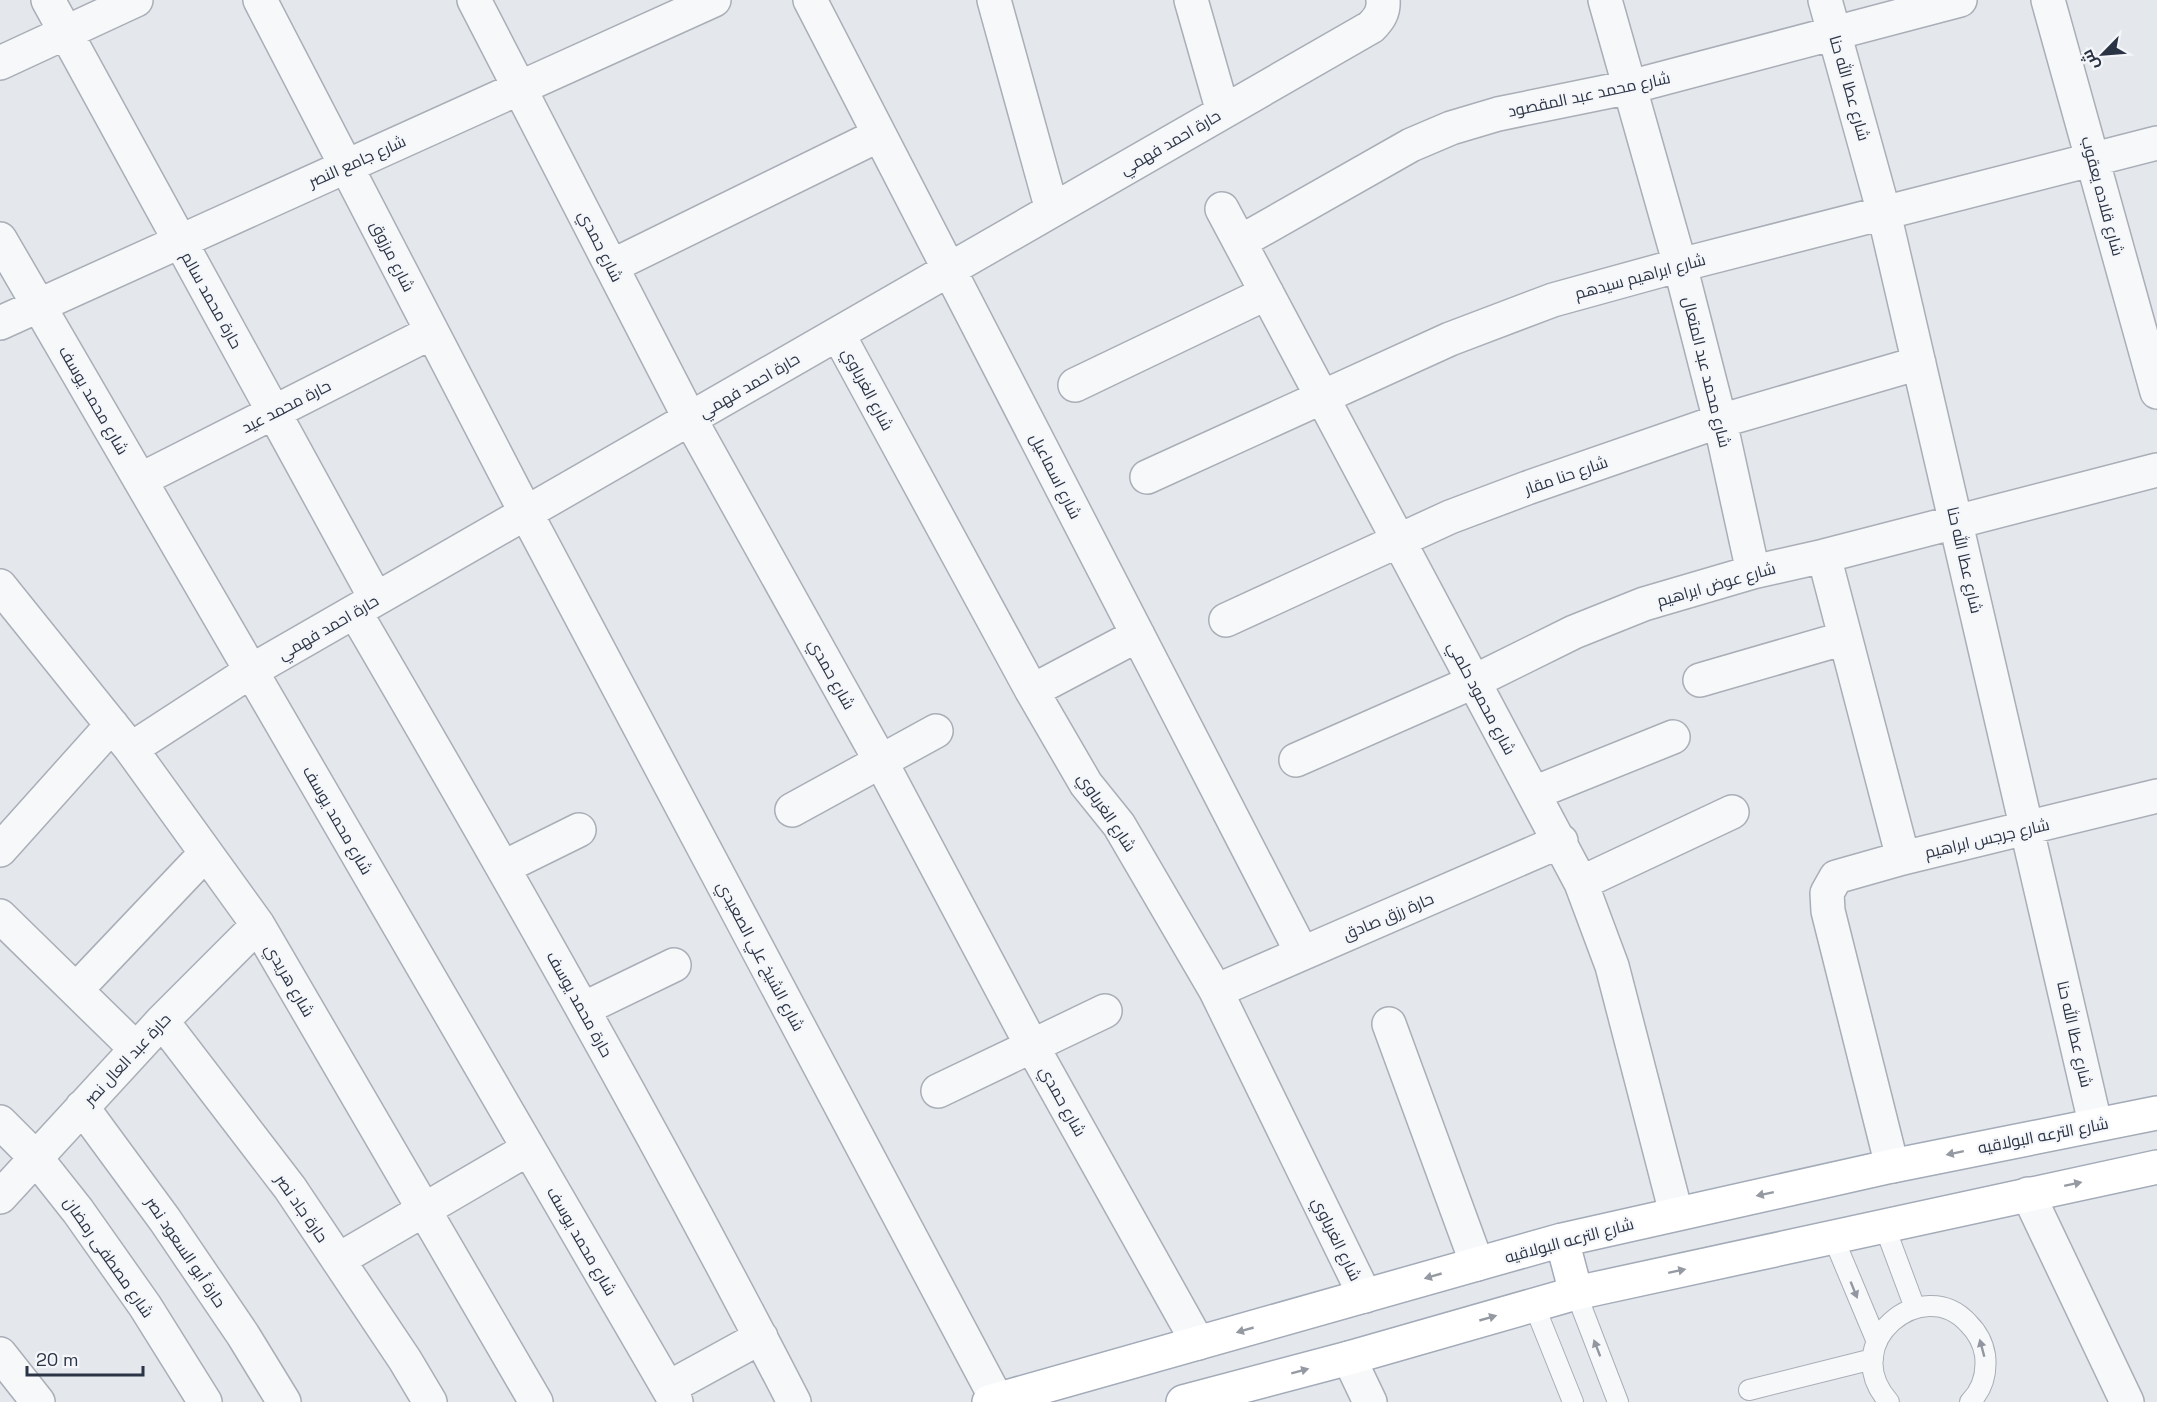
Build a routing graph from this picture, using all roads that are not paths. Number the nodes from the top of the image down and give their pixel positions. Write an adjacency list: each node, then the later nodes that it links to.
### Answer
1 (48, 0): 15 (street, حارة محمد سالم)
2 (136, 0): 15 (street)
3 (260, 0): 24 (street, شارع مرزوق)
4 (474, 0): 19 (street, شارع حمدي)
5 (714, 0): 13 (street, شارع جامع النصر)
6 (810, 0): 21 (street, شارع اسماعيل)
7 (994, 0): 26 (street)
8 (1191, 0): 20 (street)
9 (1605, 0): 18 (street, شارع محمد عبد المتعال)
10 (1825, 0): 16 (street, شارع عطا الله حنا)
11 (1960, 0): 16 (street, شارع محمد عبد المقصود)
12 (2048, 0): 23 (street, شارع قلاده يعقوب)
13 (680, 7): 19 (street, شارع جامع النصر)
14 (1377, 14): 20 (street, حارة احمد فهمي)
15 (66, 32): 17 (street); 29 (street, حارة محمد سالم)
16 (1834, 33): 18 (street, شارع محمد عبد المقصود); 27 (street, شارع عطا الله حنا)
17 (0, 63)
18 (1630, 87): 30 (street, شارع محمد عبد المقصود); 31 (street, شارع محمد عبد المتعال)
19 (519, 88): 24 (street, شارع جامع النصر); 32 (street, شارع حمدي)
20 (1223, 112): 26 (street, حارة احمد فهمي)
21 (879, 135): 32 (street); 33 (street, شارع اسماعيل)
22 (2157, 143): 23 (street, شارع ابراهيم سيدهم)
23 (2093, 159): 27 (street, شارع ابراهيم سيدهم); 41 (street, شارع قلاده يعقوب)
24 (346, 166): 29 (street, شارع جامع النصر); 37 (street, شارع مرزوق)
25 (1222, 209): 30 (street, شارع محمود حلمي)
26 (1052, 210): 33 (street, حارة احمد فهمي)
27 (1884, 213): 31 (street, شارع ابراهيم سيدهم); 39 (street, شارع عطا الله حنا)
28 (0, 239): 35 (street, شارع محمد يوسف)
29 (180, 241): 35 (street, شارع جامع النصر); 43 (street, حارة محمد سالم)
30 (1240, 242): 34 (street, شارع محمود حلمي)
31 (1680, 265): 42 (street, شارع ابراهيم سيدهم); 45 (street, شارع محمد عبد المتعال)
32 (612, 266): 44 (street, شارع حمدي)
33 (948, 270): 38 (street, حارة احمد فهمي); 57 (street, شارع اسماعيل)
34 (1267, 293): 40 (street); 42 (street, شارع محمود حلمي)
35 (39, 305): 36 (street, شارع جامع النصر); 48 (street, شارع محمد يوسف)
36 (0, 323)
37 (432, 332): 43 (street, حارة محمد عيد); 49 (street, شارع مرزوق)
38 (838, 334): 44 (street, حارة احمد فهمي); 62 (street, شارع الغرباوي)
39 (1919, 363): 45 (street, شارع حنا مقار); 50 (street, شارع عطا الله حنا)
40 (1075, 385)
41 (2157, 392)
42 (1322, 396): 47 (street, شارع ابراهيم سيدهم); 51 (street, شارع محمود حلمي)
43 (273, 412): 48 (street, حارة محمد عيد); 54 (street, حارة محمد سالم)
44 (690, 419): 49 (street, حارة احمد فهمي); 66 (street, شارع حمدي)
45 (1720, 421): 51 (street, شارع حنا مقار); 53 (street, شارع محمد عبد المتعال)
46 (2157, 470): 50 (street, شارع عوض ابراهيم)
47 (1147, 477)
48 (140, 480): 59 (street, شارع محمد يوسف)
49 (526, 513): 54 (street, حارة احمد فهمي); 121 (street, شارع الشيخ علي الصعيدي)
50 (1956, 521): 52 (street, شارع عوض ابراهيم); 72 (street, شارع عطا الله حنا)
51 (1398, 541): 56 (street, شارع حنا مقار); 61 (street, شارع محمود حلمي)
52 (1824, 556): 53 (street, شارع عوض ابراهيم); 58 (street)
53 (1753, 572): 61 (street, شارع عوض ابراهيم)
54 (365, 605): 59 (street, حارة احمد فهمي); 78 (street, حارة محمد يوسف)
55 (6, 607): 64 (street, شارع هريدي)
56 (1226, 620)
57 (1138, 635): 62 (street); 82 (street, شارع اسماعيل)
58 (1845, 638): 60 (street); 77 (street)
59 (251, 671): 64 (street, حارة احمد فهمي); 97 (street, شارع محمد يوسف)
60 (1700, 680)
61 (1473, 682): 67 (street, شارع عوض ابراهيم); 68 (street, شارع محمود حلمي)
62 (1032, 691): 85 (street, شارع الغرباوي)
63 (936, 731): 66 (street)
64 (121, 737): 75 (street, حارة احمد فهمي); 76 (street, شارع هريدي)
65 (1673, 737): 68 (street)
66 (880, 760): 70 (street); 90 (street, شارع حمدي)
67 (1296, 760)
68 (1534, 793): 74 (street, شارع محمود حلمي)
69 (2157, 796): 72 (street, شارع جرجس ابراهيم)
70 (792, 810)
71 (1732, 812): 79 (street)
72 (2028, 829): 77 (street, شارع جرجس ابراهيم); 96 (street, شارع عطا الله حنا)
73 (579, 830): 78 (street)
74 (1561, 841): 79 (street, شارع محمود حلمي); 82 (street, حارة رزق صادق)
75 (0, 850)
76 (206, 853): 81 (street, شارع هريدي); 84 (street)
77 (1903, 858): 99 (street, شارع جرجس ابراهيم)
78 (504, 867): 86 (street, حارة محمد يوسف)
79 (1581, 883): 104 (street, شارع محمود حلمي)
80 (0, 916): 84 (street)
81 (258, 925): 88 (street, حارة عبد العال نصر); 103 (street, شارع هريدي)
82 (1302, 953): 85 (street, حارة رزق صادق)
83 (674, 964): 86 (street)
84 (76, 990): 91 (street)
85 (1216, 992): 111 (street, شارع الغرباوي)
86 (583, 1009): 114 (street, حارة محمد يوسف)
87 (1105, 1011): 90 (street)
88 (162, 1021): 91 (street, حارة عبد العال نصر); 108 (street, حارة جاد نصر)
89 (1389, 1024): 109 (street)
90 (1032, 1046): 92 (street); 115 (street, شارع حمدي)
91 (136, 1049): 93 (street, حارة عبد العال نصر)
92 (938, 1091)
93 (82, 1107): 98 (street, حارة عبد العال نصر); 124 (street, حارة أبو السعود نصر)
94 (2157, 1113): 96 (main road, شارع الترعه البولاقيه)
95 (0, 1122): 98 (street, شارع مصطفى رمضان)
96 (2096, 1124): 99 (main road, شارع الترعه البولاقيه, one-way to 99)
97 (528, 1149): 103 (street); 120 (street, شارع محمد يوسف)
98 (36, 1158): 102 (street, حارة عبد العال نصر); 123 (street, شارع مصطفى رمضان)
99 (1892, 1166): 104 (main road, شارع الترعه البولاقيه, one-way to 104)
100 (2157, 1167): 101 (main road, one-way to 100)
101 (2028, 1194): 105 (main road); 134 (street)
102 (0, 1197)
103 (424, 1210): 108 (street); 126 (street, شارع هريدي)
104 (1676, 1213): 107 (main road, شارع الترعه البولاقيه)
105 (1884, 1225): 106 (main road); 113 (lane)
106 (1833, 1237): 110 (main road, one-way to 106); 116 (lane, one-way to 116)
107 (1562, 1240): 109 (main road, شارع الترعه البولاقيه); 110 (main road)
108 (338, 1260): 125 (street, حارة جاد نصر)
109 (1478, 1264): 111 (main road, شارع الترعه البولاقيه, one-way to 111)
110 (1576, 1293): 112 (main road); 131 (lane, one-way to 110)
111 (1365, 1296): 115 (main road, شارع الترعه البولاقيه, one-way to 115)
112 (1534, 1305): 118 (main road, one-way to 112); 130 (lane)
113 (1914, 1308): 116 (lane); 133 (lane, one-way to 113)
114 (760, 1337): 120 (street); 127 (street, حارة محمد يوسف)
115 (1198, 1343): 121 (main road, شارع الترعه البولاقيه)
116 (1875, 1351): 119 (lane); 132 (lane)
117 (0, 1354): 122 (street)
118 (1349, 1358): 128 (main road, one-way to 118); 129 (street)
119 (1749, 1390)
120 (672, 1395)
121 (993, 1401)
122 (38, 1402)
123 (205, 1402)
124 (284, 1402)
125 (430, 1402)
126 (536, 1402)
127 (794, 1402)
128 (1183, 1402)
129 (1370, 1402)
130 (1573, 1402)
131 (1618, 1402)
132 (1889, 1402)
133 (1970, 1402)
134 (2127, 1402)

